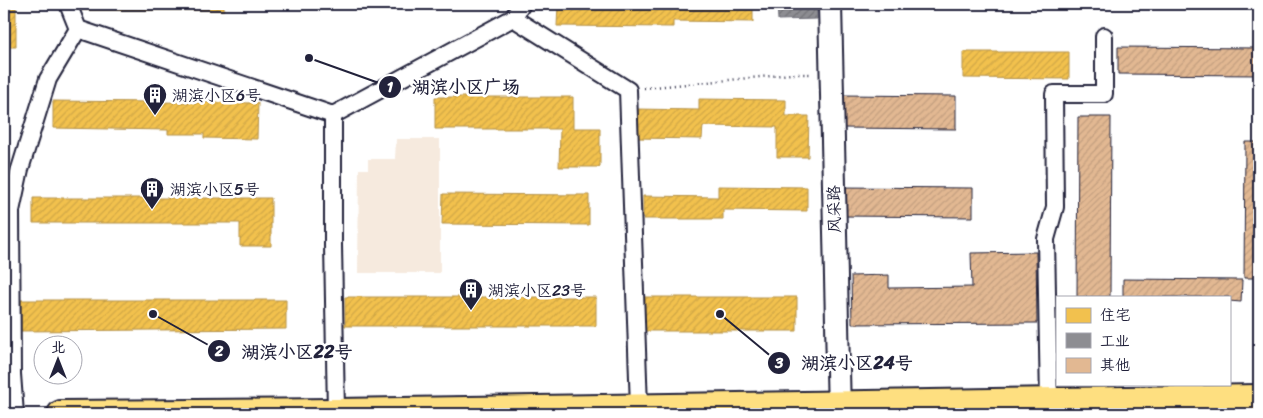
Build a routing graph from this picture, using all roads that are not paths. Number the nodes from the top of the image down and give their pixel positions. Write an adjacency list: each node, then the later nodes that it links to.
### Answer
1 (68, 4): 4 (street)
2 (830, 4): 10 (main road, 风采路)
3 (518, 11): 6 (street); 9 (street)
4 (78, 29): 6 (street); 13 (street)
5 (1104, 36): 8 (street)
6 (333, 115): 11 (street)
7 (1259, 398): 8 (main road)
8 (1049, 402): 10 (main road)
9 (639, 407): 10 (main road); 11 (main road)
10 (838, 410)
11 (336, 412): 12 (main road)
12 (235, 413): 14 (main road)
13 (15, 414)
14 (61, 414)

